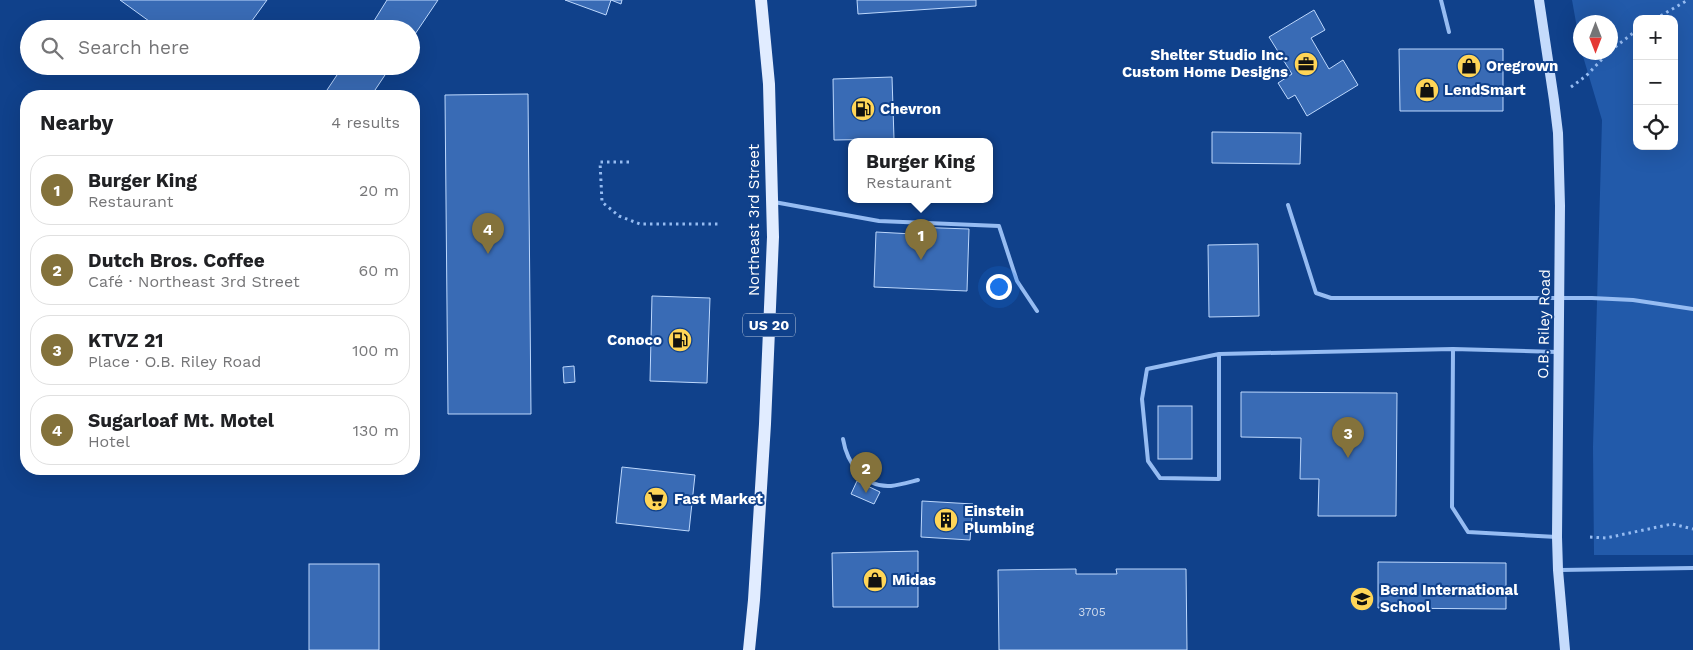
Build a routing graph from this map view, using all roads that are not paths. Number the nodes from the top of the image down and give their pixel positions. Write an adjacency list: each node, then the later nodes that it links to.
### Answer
1 (760, 0): 5 (main road, Northeast 3rd Street / US 20)
2 (1441, 0): 4 (lane)
3 (1539, 0): 7 (street, O.B. Riley Road)
4 (1449, 32)
5 (772, 202): 9 (lane); 18 (main road, Northeast 3rd Street / US 20)
6 (1288, 205): 7 (lane)
7 (1559, 298): 8 (lane); 11 (street, O.B. Riley Road)
8 (1693, 309)
9 (1037, 311)
10 (1453, 349): 11 (lane); 12 (lane); 15 (lane)
11 (1558, 352): 15 (street, O.B. Riley Road)
12 (1219, 354): 12 (lane)
13 (843, 439): 14 (lane)
14 (918, 480)
15 (1557, 537): 17 (street, O.B. Riley Road)
16 (1693, 568): 17 (lane)
17 (1558, 570): 19 (street, O.B. Riley Road)
18 (748, 650)
19 (1565, 650)

